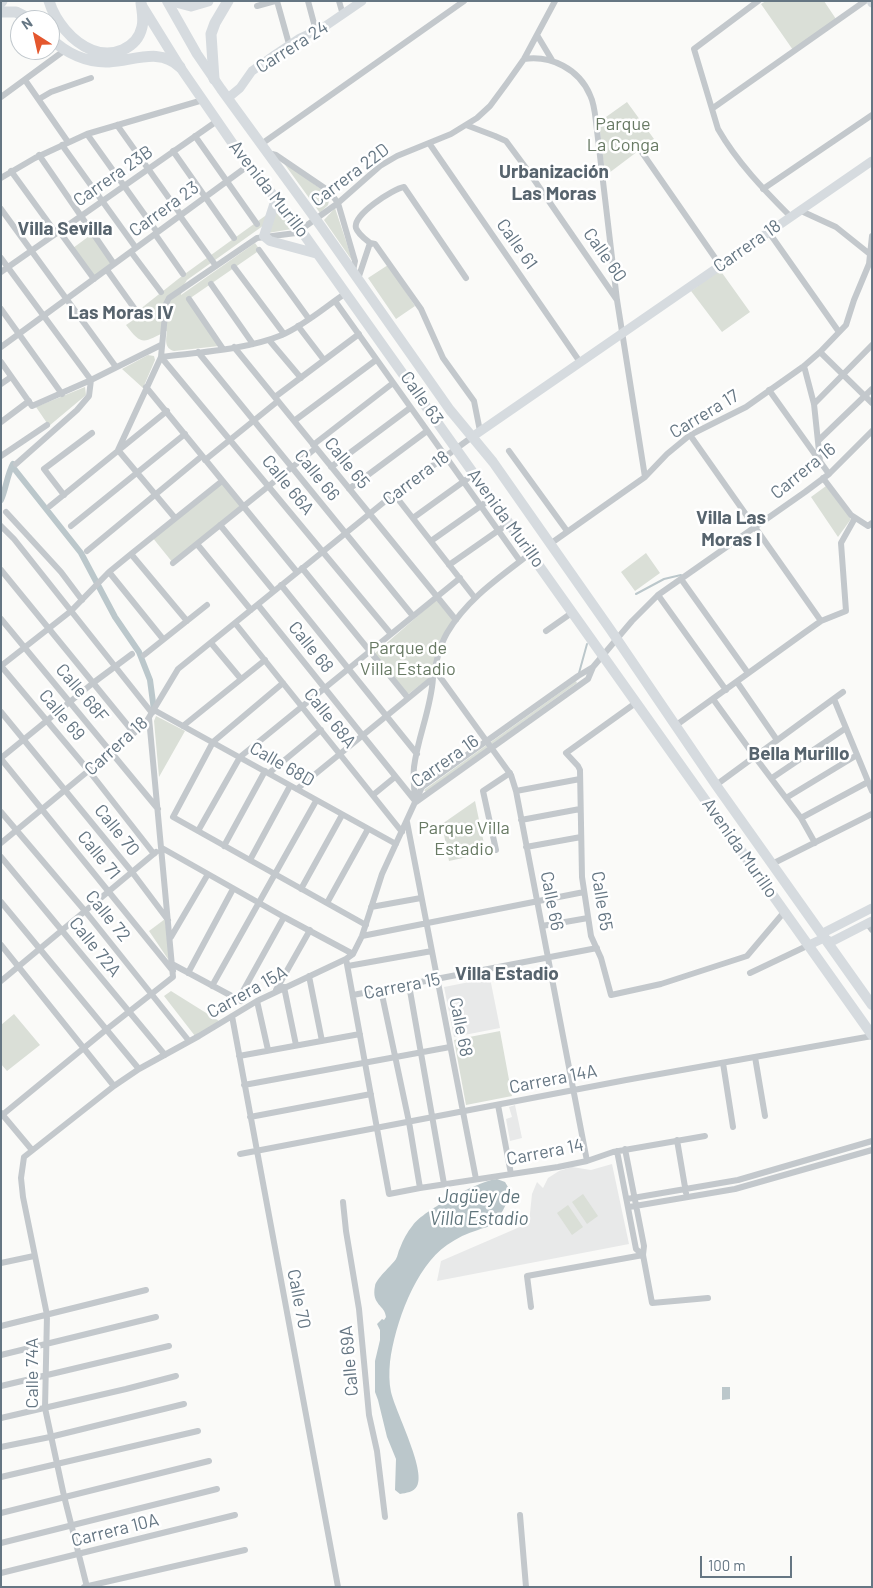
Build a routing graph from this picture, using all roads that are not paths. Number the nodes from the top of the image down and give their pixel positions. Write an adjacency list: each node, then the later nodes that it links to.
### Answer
1 (49, 1): 14 (highway)
2 (167, 1): 26 (main road, Avenida Murillo)
3 (172, 1): 4 (highway)
4 (208, 1)
5 (228, 1): 26 (highway)
6 (276, 1): 15 (street); 19 (street)
7 (308, 1): 17 (street)
8 (339, 1): 16 (street)
9 (362, 1): 16 (street, Carrera 24)
10 (464, 1): 41 (street)
11 (556, 1): 18 (street, Carrera 22D)
12 (758, 1): 32 (street)
13 (865, 1): 32 (street)
14 (140, 2): 24 (main road, Avenida Murillo)
15 (257, 6)
16 (343, 15): 17 (street, Carrera 24)
17 (316, 31): 19 (street, Carrera 24)
18 (537, 35): 22 (street, Carrera 22D); 23 (street)
19 (289, 44): 29 (street, Carrera 24)
20 (60, 46): 21 (highway)
21 (65, 50): 24 (highway); 27 (street)
22 (524, 59): 23 (street); 36 (street, Carrera 22D)
23 (552, 60): 94 (street)
24 (180, 67): 31 (main road, Avenida Murillo)
25 (91, 78): 30 (street)
26 (214, 79): 29 (main road, Avenida Murillo)
27 (25, 80): 28 (street); 30 (street)
28 (1, 97)
29 (228, 98): 41 (main road, Avenida Murillo)
30 (39, 99): 39 (street)
31 (203, 100): 34 (main road, Avenida Murillo); 35 (street)
32 (713, 108): 53 (street)
33 (872, 116): 53 (street)
34 (217, 121): 38 (street, Carrera 23B); 47 (main road, Avenida Murillo)
35 (117, 125): 37 (street); 48 (street)
36 (466, 125): 40 (street, Carrera 22D); 94 (street, Calle 60)
37 (87, 134): 39 (street); 52 (street)
38 (195, 136): 42 (street, Carrera 23B); 51 (street)
39 (65, 143): 44 (street); 56 (street)
40 (430, 143): 57 (street, Carrera 22D); 118 (street, Calle 61)
41 (260, 145): 45 (main road, Avenida Murillo)
42 (173, 151): 48 (street, Carrera 23B); 54 (street)
43 (641, 151): 78 (street)
44 (39, 156): 49 (street); 61 (street)
45 (268, 156): 57 (street); 85 (main road, Avenida Murillo)
46 (872, 161): 59 (street, Carrera 18)
47 (249, 165): 51 (street, Carrera 23); 55 (main road, Avenida Murillo)
48 (148, 169): 52 (street, Carrera 23B); 60 (street)
49 (11, 171): 50 (street); 65 (street)
50 (1, 178)
51 (227, 181): 54 (street, Carrera 23); 63 (street)
52 (124, 186): 56 (street, Carrera 23B); 66 (street)
53 (763, 190): 62 (street)
54 (205, 197): 60 (street, Carrera 23); 69 (street)
55 (276, 199): 67 (main road); 74 (main road, Avenida Murillo)
56 (102, 201): 61 (street, Carrera 23B); 71 (street)
57 (338, 203): 67 (street, Carrera 22D); 85 (street)
58 (1, 209): 73 (street)
59 (799, 210): 62 (street, Carrera 18); 75 (street)
60 (181, 215): 66 (street, Carrera 23); 79 (street)
61 (81, 216): 65 (street, Carrera 23B); 77 (street)
62 (790, 216): 64 (street, Carrera 18)
63 (257, 224)
64 (768, 231): 78 (street, Carrera 18); 100 (street)
65 (58, 232): 73 (street, Carrera 23B); 87 (street)
66 (156, 233): 71 (street, Carrera 23); 84 (street)
67 (264, 236): 74 (main road); 79 (street, Carrera 22D)
68 (872, 236): 75 (street)
69 (234, 238)
70 (370, 242): 85 (street); 86 (street); 146 (street)
71 (134, 250): 77 (street, Carrera 23); 89 (street)
72 (259, 250): 98 (street)
73 (32, 251): 80 (street, Carrera 23B); 91 (street)
74 (318, 254): 90 (main road, Avenida Murillo)
75 (870, 255): 100 (street, Carrera 17)
76 (1, 258): 80 (street)
77 (114, 264): 82 (street, Carrera 23)
78 (720, 265): 104 (street, Carrera 18)
79 (216, 266): 107 (street, Carrera 22D)
80 (8, 267): 83 (street, Carrera 23B); 97 (street)
81 (234, 267): 102 (street)
82 (106, 270): 87 (street, Carrera 23); 96 (street)
83 (1, 272)
84 (183, 274)
85 (355, 276): 146 (main road, Avenida Murillo)
86 (466, 278)
87 (94, 279): 91 (street, Carrera 23)
88 (211, 284): 106 (street)
89 (161, 292)
90 (346, 293): 93 (street); 151 (main road, Avenida Murillo)
91 (67, 299): 97 (street, Carrera 23); 120 (street)
92 (188, 299): 111 (street)
93 (335, 300): 98 (street); 103 (street, Calle 63)
94 (617, 300): 104 (street, Calle 60)
95 (1, 309): 101 (street)
96 (137, 312)
97 (44, 316): 101 (street, Carrera 23); 124 (street)
98 (309, 319): 99 (street)
99 (298, 326): 102 (street); 115 (street)
100 (840, 332): 113 (street, Carrera 17)
101 (19, 334): 109 (street, Carrera 23); 130 (street)
102 (284, 334): 105 (street)
103 (359, 334): 115 (street); 116 (street, Calle 63)
104 (622, 334): 118 (street, Carrera 18); 164 (street, Calle 60)
105 (269, 340): 106 (street); 123 (street)
106 (253, 344): 110 (street)
107 (161, 345): 114 (street, Carrera 22D); 120 (street)
108 (872, 345): 121 (street)
109 (1, 347)
110 (234, 347): 111 (street); 132 (street, Calle 65)
111 (223, 349): 112 (street)
112 (198, 352): 114 (street); 138 (street, Calle 66)
113 (820, 352): 119 (street, Carrera 17); 121 (street)
114 (161, 357): 127 (street, Carrera 22D); 148 (street, Calle 66A)
115 (324, 360): 123 (street)
116 (376, 360): 125 (street, Calle 63); 139 (street)
117 (1, 362): 122 (street)
118 (580, 362): 146 (street, Carrera 18)
119 (804, 366): 129 (street, Carrera 17); 135 (street)
120 (116, 368): 124 (street)
121 (843, 375): 131 (street); 135 (street)
122 (12, 376): 126 (street); 133 (street)
123 (301, 378): 132 (street)
124 (91, 380): 130 (street); 158 (street)
125 (393, 383): 136 (street, Calle 63); 150 (street)
126 (1, 384)
127 (146, 387): 137 (street); 152 (street, Carrera 22D)
128 (872, 389): 131 (street)
129 (769, 390): 147 (street, Carrera 17); 157 (street)
130 (62, 394): 133 (street)
131 (865, 396): 134 (street); 149 (street)
132 (276, 399): 138 (street); 139 (street, Calle 65)
133 (31, 403): 140 (street)
134 (872, 403)
135 (814, 404): 149 (street)
136 (410, 408): 142 (street, Calle 63); 160 (street)
137 (166, 411): 145 (street); 152 (street)
138 (254, 420): 148 (street); 159 (street, Calle 66)
139 (294, 421): 150 (street, Calle 65)
140 (1, 422)
141 (47, 425): 154 (street)
142 (427, 431): 155 (street, Calle 63); 168 (street)
143 (872, 431): 163 (street, Carrera 16)
144 (92, 432): 169 (street)
145 (185, 434): 156 (street); 161 (street)
146 (476, 434): 151 (street, Carrera 18); 192 (main road, Avenida Murillo)
147 (690, 435): 164 (street, Carrera 17); 186 (street)
148 (231, 439): 156 (street); 167 (street, Calle 66A)
149 (818, 441): 157 (street)
150 (314, 447): 159 (street); 160 (street, Calle 65)
151 (456, 448): 155 (street, Carrera 18); 162 (main road, Avenida Murillo)
152 (118, 450): 161 (street); 169 (street)
153 (509, 451): 188 (street)
154 (1, 456)
155 (445, 456): 166 (street, Calle 63); 170 (street, Carrera 18)
156 (204, 458): 165 (street); 171 (street)
157 (820, 462): 163 (street)
158 (16, 464)
159 (292, 468): 167 (street); 189 (street, Calle 66)
160 (331, 468): 168 (street, Calle 65)
161 (138, 472): 171 (street); 184 (street)
162 (474, 474): 166 (street); 172 (main road, Avenida Murillo)
163 (826, 476): 180 (street); 186 (street, Carrera 16)
164 (645, 477): 188 (street, Carrera 17)
165 (222, 480): 174 (street); 178 (street)
166 (463, 482): 175 (street, Calle 63); 179 (street)
167 (268, 486): 174 (street); 194 (street, Calle 66A)
168 (349, 489): 177 (street, Calle 65)
169 (64, 494): 173 (street)
170 (394, 494): 177 (street, Carrera 18); 179 (street)
171 (156, 495): 178 (street); 193 (street)
172 (492, 498): 175 (street); 181 (main road, Avenida Murillo)
173 (50, 506)
174 (243, 506): 185 (street); 201 (street)
175 (480, 506): 187 (street, Calle 63); 190 (street)
176 (6, 512): 210 (street)
177 (369, 514): 189 (street, Carrera 18); 208 (street, Calle 65)
178 (175, 518): 196 (street)
179 (413, 518): 190 (street)
180 (855, 518): 182 (street); 220 (street)
181 (509, 523): 187 (street); 195 (main road, Avenida Murillo)
182 (870, 525)
183 (1, 526): 213 (street, Calle 68D)
184 (71, 526)
185 (220, 526): 191 (street); 206 (street)
186 (754, 527): 204 (street, Carrera 16); 220 (street)
187 (498, 531): 197 (street, Calle 63); 199 (street)
188 (566, 531): 192 (street, Carrera 17)
189 (346, 533): 194 (street, Carrera 18); 216 (street, Calle 66)
190 (431, 541): 199 (street)
191 (197, 544): 198 (street); 214 (street)
192 (550, 544): 226 (main road, Avenida Murillo)
193 (87, 551)
194 (323, 552): 201 (street, Carrera 18); 224 (street, Calle 66A)
195 (531, 553): 197 (street); 215 (main road, Avenida Murillo)
196 (131, 554): 202 (street); 219 (street)
197 (520, 561): 209 (street)
198 (173, 564)
199 (449, 565): 203 (street)
200 (1, 570): 222 (street)
201 (300, 570): 205 (street, Carrera 18); 229 (street)
202 (110, 572): 210 (street); 225 (street)
203 (460, 578): 208 (street); 209 (street)
204 (681, 578): 207 (street, Carrera 16); 239 (street)
205 (281, 585): 206 (street, Carrera 18); 237 (street)
206 (274, 591): 212 (street, Carrera 18)
207 (658, 595): 226 (street, Carrera 16); 246 (street)
208 (437, 597): 216 (street); 218 (street, Calle 65)
209 (475, 598): 218 (street)
210 (82, 600): 213 (street)
211 (207, 605): 219 (street)
212 (258, 605): 214 (street, Carrera 18); 245 (street, Calle 68)
213 (70, 610): 222 (street); 235 (street, Calle 68D)
214 (251, 610): 221 (street, Carrera 18)
215 (573, 612): 223 (street); 232 (main road, Avenida Murillo)
216 (413, 616): 224 (street)
217 (1, 619): 228 (street, Calle 68F)
218 (456, 620): 238 (street)
219 (187, 621): 225 (street)
220 (821, 622): 239 (street)
221 (235, 623): 227 (street, Carrera 18); 233 (street, Calle 68A)
222 (48, 628): 228 (street); 243 (street)
223 (546, 631)
224 (390, 634): 229 (street)
225 (163, 639): 231 (street)
226 (617, 639): 232 (street, Carrera 16); 259 (main road, Avenida Murillo)
227 (211, 642): 241 (street); 255 (street, Carrera 18)
228 (24, 647): 234 (street); 251 (street, Calle 68F)
229 (370, 651): 237 (street); 248 (street)
230 (132, 654): 235 (street)
231 (144, 655)
232 (604, 655): 236 (street, Carrera 16); 252 (main road, Avenida Murillo)
233 (264, 660): 241 (street); 244 (street, Calle 68A)
234 (1, 666): 257 (street, Calle 69)
235 (115, 666): 243 (street); 255 (street, Calle 68D)
236 (593, 667): 265 (street, Carrera 16); 268 (street, Carrera 16)
237 (348, 668): 245 (street); 256 (street)
238 (435, 670): 240 (street); 265 (street, Calle 66)
239 (748, 673): 242 (street)
240 (433, 678): 248 (street); 271 (street)
241 (241, 679): 258 (street)
242 (736, 682): 246 (street); 266 (street)
243 (93, 683): 251 (street); 262 (street)
244 (283, 683): 253 (street, Calle 68A); 267 (street)
245 (324, 687): 253 (street); 263 (street, Calle 68)
246 (726, 690): 249 (street)
247 (843, 692): 250 (street)
248 (408, 698): 256 (street)
249 (713, 699): 259 (street); 274 (street)
250 (834, 699): 260 (street); 266 (street)
251 (70, 702): 257 (street); 269 (street, Calle 68F)
252 (637, 702): 281 (street, Calle 65); 332 (main road, Avenida Murillo)
253 (301, 706): 261 (street, Calle 68A); 273 (street)
254 (1, 712): 264 (street, Calle 70)
255 (152, 714): 258 (street, Calle 68D); 262 (street, Carrera 18); 293 (street)
256 (387, 715): 263 (street); 271 (street)
257 (47, 720): 264 (street); 276 (street, Calle 69)
258 (183, 726): 267 (street, Calle 68D)
259 (675, 726): 283 (main road, Avenida Murillo)
260 (846, 728): 272 (street); 280 (street)
261 (320, 730): 270 (street, Calle 68A); 277 (street)
262 (134, 733): 269 (street, Carrera 18)
263 (363, 735): 270 (street); 279 (street, Calle 68)
264 (24, 740): 275 (street); 285 (street, Calle 70)
265 (486, 740): 268 (street, Calle 66); 291 (street, Carrera 16)
266 (777, 740): 274 (street)
267 (213, 742): 273 (street, Calle 68D); 303 (street)
268 (491, 748): 278 (street, Calle 66); 291 (street, Carrera 16)
269 (111, 752): 276 (street, Carrera 18); 293 (street, Calle 68F)
270 (339, 754): 284 (street); 288 (street, Calle 68A)
271 (417, 754): 291 (street)
272 (857, 756): 282 (street); 289 (street)
273 (240, 757): 277 (street, Calle 68D); 303 (street)
274 (754, 757): 280 (street); 283 (street)
275 (1, 758): 292 (street, Calle 71)
276 (89, 770): 285 (street, Carrera 18); 313 (street, Calle 69)
277 (267, 772): 284 (street, Calle 68D); 309 (street)
278 (510, 772): 286 (street, Calle 66); 312 (street)
279 (395, 777): 288 (street); 291 (street, Calle 68)
280 (772, 778): 289 (street)
281 (580, 779): 286 (street); 294 (street, Calle 65)
282 (868, 782): 287 (street); 298 (street)
283 (716, 785): 316 (main road, Avenida Murillo)
284 (294, 787): 290 (street, Calle 68D); 315 (street)
285 (65, 790): 292 (street, Carrera 18); 317 (street, Calle 70)
286 (516, 791): 299 (street, Calle 66)
287 (872, 791)
288 (372, 795): 304 (street, Calle 68A)
289 (786, 798): 298 (street)
290 (316, 801): 297 (street, Calle 68D); 319 (street)
291 (416, 802): 300 (street, Carrera 15A)
292 (42, 809): 302 (street, Carrera 18); 322 (street, Calle 71)
293 (158, 809): 310 (street)
294 (580, 809): 299 (street); 305 (street, Calle 65)
295 (1, 812): 302 (street, Calle 72)
296 (872, 814): 306 (street)
297 (342, 815): 301 (street, Calle 68D); 321 (street)
298 (801, 818): 306 (street)
299 (521, 820): 311 (street, Calle 66)
300 (407, 822): 304 (street, Carrera 15A); 324 (street, Calle 68)
301 (368, 829): 308 (street, Calle 68D); 328 (street)
302 (16, 830): 307 (street, Carrera 18); 331 (street, Calle 72)
303 (198, 831): 309 (street)
304 (402, 832): 308 (street, Carrera 15A)
305 (581, 837): 311 (street); 323 (street, Calle 65)
306 (815, 842): 316 (street)
307 (1, 843)
308 (396, 844): 329 (street, Carrera 15A)
309 (224, 846): 315 (street)
310 (162, 847): 313 (street); 318 (street); 335 (street)
311 (526, 847): 325 (street, Calle 66)
312 (496, 850)
313 (154, 854): 317 (street)
314 (1, 857): 340 (street, Calle 72A)
315 (250, 860): 319 (street)
316 (772, 864): 344 (main road, Avenida Murillo)
317 (132, 872): 322 (street); 335 (street, Calle 70)
318 (208, 874): 320 (street); 343 (street)
319 (275, 874): 321 (street); 327 (street)
320 (233, 889): 327 (street); 355 (street)
321 (301, 889): 328 (street)
322 (109, 890): 331 (street); 354 (street, Calle 71)
323 (584, 892): 325 (street); 334 (street, Calle 65)
324 (421, 898): 329 (street); 336 (street, Calle 68)
325 (537, 901): 336 (street); 339 (street, Calle 66)
326 (1, 902): 347 (street)
327 (259, 903): 333 (street); 361 (street)
328 (327, 903): 338 (street)
329 (371, 907): 338 (street, Carrera 15A)
330 (872, 908): 344 (street)
331 (85, 911): 340 (street); 365 (street, Calle 72)
332 (785, 912): 345 (main road, Avenida Murillo); 348 (street, Calle 65)
333 (284, 917): 341 (street); 367 (street)
334 (588, 918): 339 (street); 348 (street, Calle 65)
335 (168, 921): 343 (street)
336 (427, 924): 342 (street); 349 (street, Calle 68)
337 (870, 924): 344 (street)
338 (366, 925): 342 (street, Carrera 15A)
339 (542, 926): 351 (street, Calle 66)
340 (62, 930): 347 (street); 371 (street, Calle 72A)
341 (310, 930): 350 (street); 364 (street)
342 (362, 936): 350 (street, Carrera 15A)
343 (170, 938): 354 (street)
344 (824, 938): 345 (street); 370 (main road, Avenida Murillo)
345 (809, 945): 356 (street); 375 (main road, Avenida Murillo)
346 (1, 946): 353 (street)
347 (40, 948): 353 (street); 373 (street)
348 (598, 948): 351 (street, Carrera 15)
349 (432, 951): 352 (street, Carrera 15A); 358 (street, Calle 68)
350 (353, 954): 352 (street, Carrera 15A)
351 (548, 958): 358 (street, Carrera 15); 392 (street, Calle 66)
352 (347, 963): 357 (street, Carrera 15A); 366 (street)
353 (18, 966): 359 (street); 380 (street)
354 (173, 971): 355 (street, Calle 71); 365 (street)
355 (188, 973): 361 (street, Calle 71)
356 (750, 973)
357 (309, 976): 362 (street, Carrera 15A); 377 (street)
358 (437, 980): 360 (street, Carrera 15); 379 (street, Calle 68)
359 (1, 981)
360 (409, 985): 363 (street, Carrera 15); 382 (street)
361 (212, 986): 367 (street, Calle 71)
362 (284, 987): 364 (street, Carrera 15A); 378 (street)
363 (381, 990): 366 (street, Carrera 15); 386 (street)
364 (276, 991): 368 (street, Carrera 15A)
365 (152, 994): 371 (street); 376 (street, Calle 72)
366 (353, 995): 374 (street)
367 (238, 1000): 369 (street, Calle 71)
368 (257, 1000): 369 (street, Carrera 15A); 381 (street)
369 (249, 1005): 372 (street, Carrera 15A)
370 (872, 1005)
371 (128, 1012): 373 (street); 383 (street, Calle 72A)
372 (232, 1016): 376 (street, Carrera 15A); 384 (street, Calle 70)
373 (107, 1029): 380 (street); 389 (street)
374 (360, 1034): 377 (street); 387 (street)
375 (872, 1036): 385 (street, Carrera 14A)
376 (189, 1041): 383 (street, Carrera 15A)
377 (322, 1041): 378 (street)
378 (296, 1045): 381 (street)
379 (450, 1047): 382 (street); 395 (street, Calle 68)
380 (85, 1048): 391 (street); 396 (street)
381 (268, 1050): 384 (street)
382 (420, 1054): 386 (street); 399 (street)
383 (165, 1055): 389 (street, Carrera 15A)
384 (239, 1056): 390 (street, Calle 70)
385 (755, 1057): 388 (street, Carrera 14A); 397 (street)
386 (394, 1058): 387 (street); 400 (street)
387 (366, 1063): 390 (street); 393 (street)
388 (723, 1063): 392 (street, Carrera 14A); 401 (street)
389 (139, 1069): 391 (street, Carrera 15A)
390 (244, 1085): 398 (street, Calle 70)
391 (114, 1086): 407 (street, Carrera 15A)
392 (573, 1091): 394 (street, Carrera 14A); 413 (street, Calle 66)
393 (371, 1094): 398 (street); 402 (street)
394 (498, 1105): 395 (street, Carrera 14A); 414 (street)
395 (463, 1112): 399 (street, Carrera 14A); 415 (street, Calle 68)
396 (2, 1115): 407 (street)
397 (765, 1116)
398 (250, 1117): 409 (street, Calle 70)
399 (433, 1118): 400 (street, Carrera 14A); 416 (street)
400 (409, 1122): 402 (street, Carrera 14A); 417 (street)
401 (732, 1127)
402 (378, 1128): 409 (street, Carrera 14A); 417 (street, Carrera 14)
403 (705, 1136): 404 (street, Carrera 14)
404 (677, 1140): 406 (street, Carrera 14); 418 (street)
405 (872, 1141): 418 (street)
406 (625, 1149): 410 (street, Carrera 14); 419 (street)
407 (32, 1150): 412 (street, Carrera 15A)
408 (872, 1150): 418 (street)
409 (256, 1151): 411 (street, Carrera 14A); 458 (street, Calle 70)
410 (618, 1151): 413 (street, Carrera 14); 419 (street)
411 (240, 1154)
412 (24, 1157): 422 (street, Calle 74A)
413 (587, 1161): 414 (street, Carrera 14)
414 (511, 1174): 415 (street, Carrera 14)
415 (476, 1179): 416 (street, Carrera 14)
416 (444, 1184): 417 (street, Carrera 14)
417 (420, 1188)
418 (686, 1193): 419 (street); 421 (street)
419 (631, 1198): 421 (street)
420 (343, 1202): 451 (street, Calle 69A)
421 (632, 1206): 423 (street)
422 (34, 1256): 424 (street); 428 (street, Calle 74A)
423 (643, 1256): 426 (street); 427 (street)
424 (1, 1263)
425 (146, 1290): 428 (street)
426 (708, 1298)
427 (531, 1307)
428 (47, 1316): 430 (street); 431 (street, Calle 74A)
429 (156, 1317): 431 (street)
430 (1, 1326)
431 (47, 1344): 433 (street); 434 (street, Calle 74A)
432 (169, 1346): 434 (street)
433 (1, 1355)
434 (46, 1376): 436 (street); 438 (street, Calle 74A)
435 (176, 1376): 438 (street)
436 (1, 1386)
437 (184, 1404): 441 (street)
438 (45, 1408): 439 (street); 441 (street, Calle 74A)
439 (1, 1418)
440 (198, 1430): 444 (street)
441 (50, 1437): 442 (street); 444 (street, Calle 74A)
442 (1, 1448)
443 (209, 1461): 447 (street)
444 (56, 1464): 445 (street); 447 (street, Calle 74A)
445 (1, 1477)
446 (217, 1489): 452 (street)
447 (64, 1496): 448 (street); 452 (street, Calle 74A)
448 (1, 1513)
449 (235, 1515): 455 (street, Carrera 10A)
450 (520, 1515): 459 (street)
451 (385, 1517)
452 (72, 1526): 453 (street); 455 (street, Calle 74A)
453 (1, 1543)
454 (246, 1550): 457 (street)
455 (79, 1555): 456 (street, Carrera 10A); 457 (street, Calle 74A)
456 (1, 1574)
457 (86, 1587)
458 (338, 1587)
459 (526, 1587)

